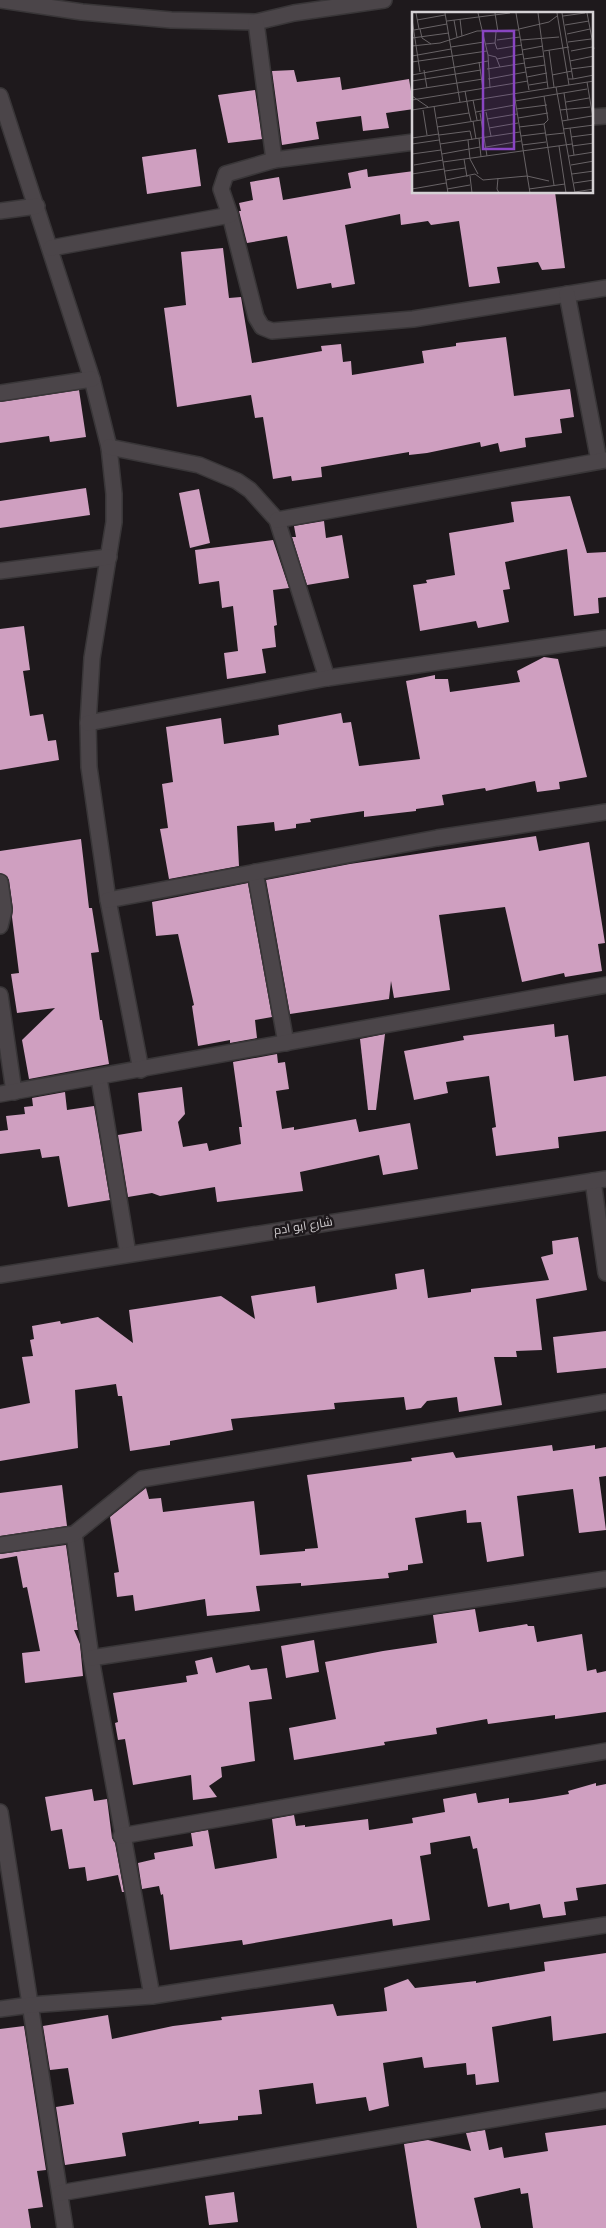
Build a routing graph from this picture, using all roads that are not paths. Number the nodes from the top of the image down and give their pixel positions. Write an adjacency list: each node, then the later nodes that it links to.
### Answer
1 (0, 0): 4 (street)
2 (384, 0): 3 (street)
3 (293, 7): 4 (street)
4 (256, 22): 7 (street)
5 (0, 96): 8 (street)
6 (412, 142): 7 (street)
7 (274, 160): 10 (street)
8 (37, 206): 9 (street); 11 (street)
9 (0, 211)
10 (230, 215): 11 (street); 13 (street)
11 (51, 248): 14 (street)
12 (606, 288): 13 (street)
13 (567, 294): 17 (street)
14 (92, 379): 15 (street); 16 (street)
15 (0, 394)
16 (109, 447): 18 (street); 19 (street)
17 (602, 461): 18 (street)
18 (277, 520): 22 (street)
19 (109, 557): 20 (street); 23 (street)
20 (0, 571)
21 (606, 638): 22 (street)
22 (327, 678): 23 (street)
23 (88, 723): 27 (street)
24 (606, 812): 25 (street)
25 (255, 872): 27 (street); 32 (street)
26 (0, 882): 28 (street)
27 (108, 900): 33 (street)
28 (2, 910): 29 (street)
29 (0, 926)
30 (606, 985): 32 (street)
31 (0, 995): 35 (street)
32 (286, 1043): 33 (street)
33 (141, 1070): 34 (street)
34 (99, 1078): 35 (street); 37 (street)
35 (7, 1093)
36 (600, 1180): 37 (street, شارع ابو ادم); 38 (street)
37 (128, 1254): 39 (street, شارع ابو ادم)
38 (606, 1273)
39 (0, 1275)
40 (606, 1402): 41 (street)
41 (74, 1534): 42 (street); 44 (street)
42 (0, 1545)
43 (606, 1579): 44 (street)
44 (91, 1658): 47 (street)
45 (606, 1752): 47 (street)
46 (0, 1812): 50 (street)
47 (121, 1836): 49 (street)
48 (606, 1925): 49 (street)
49 (152, 1996): 50 (street)
50 (30, 2005): 51 (street); 53 (street)
51 (0, 2009)
52 (606, 2100): 53 (street)
53 (60, 2193): 54 (street)
54 (65, 2228)

